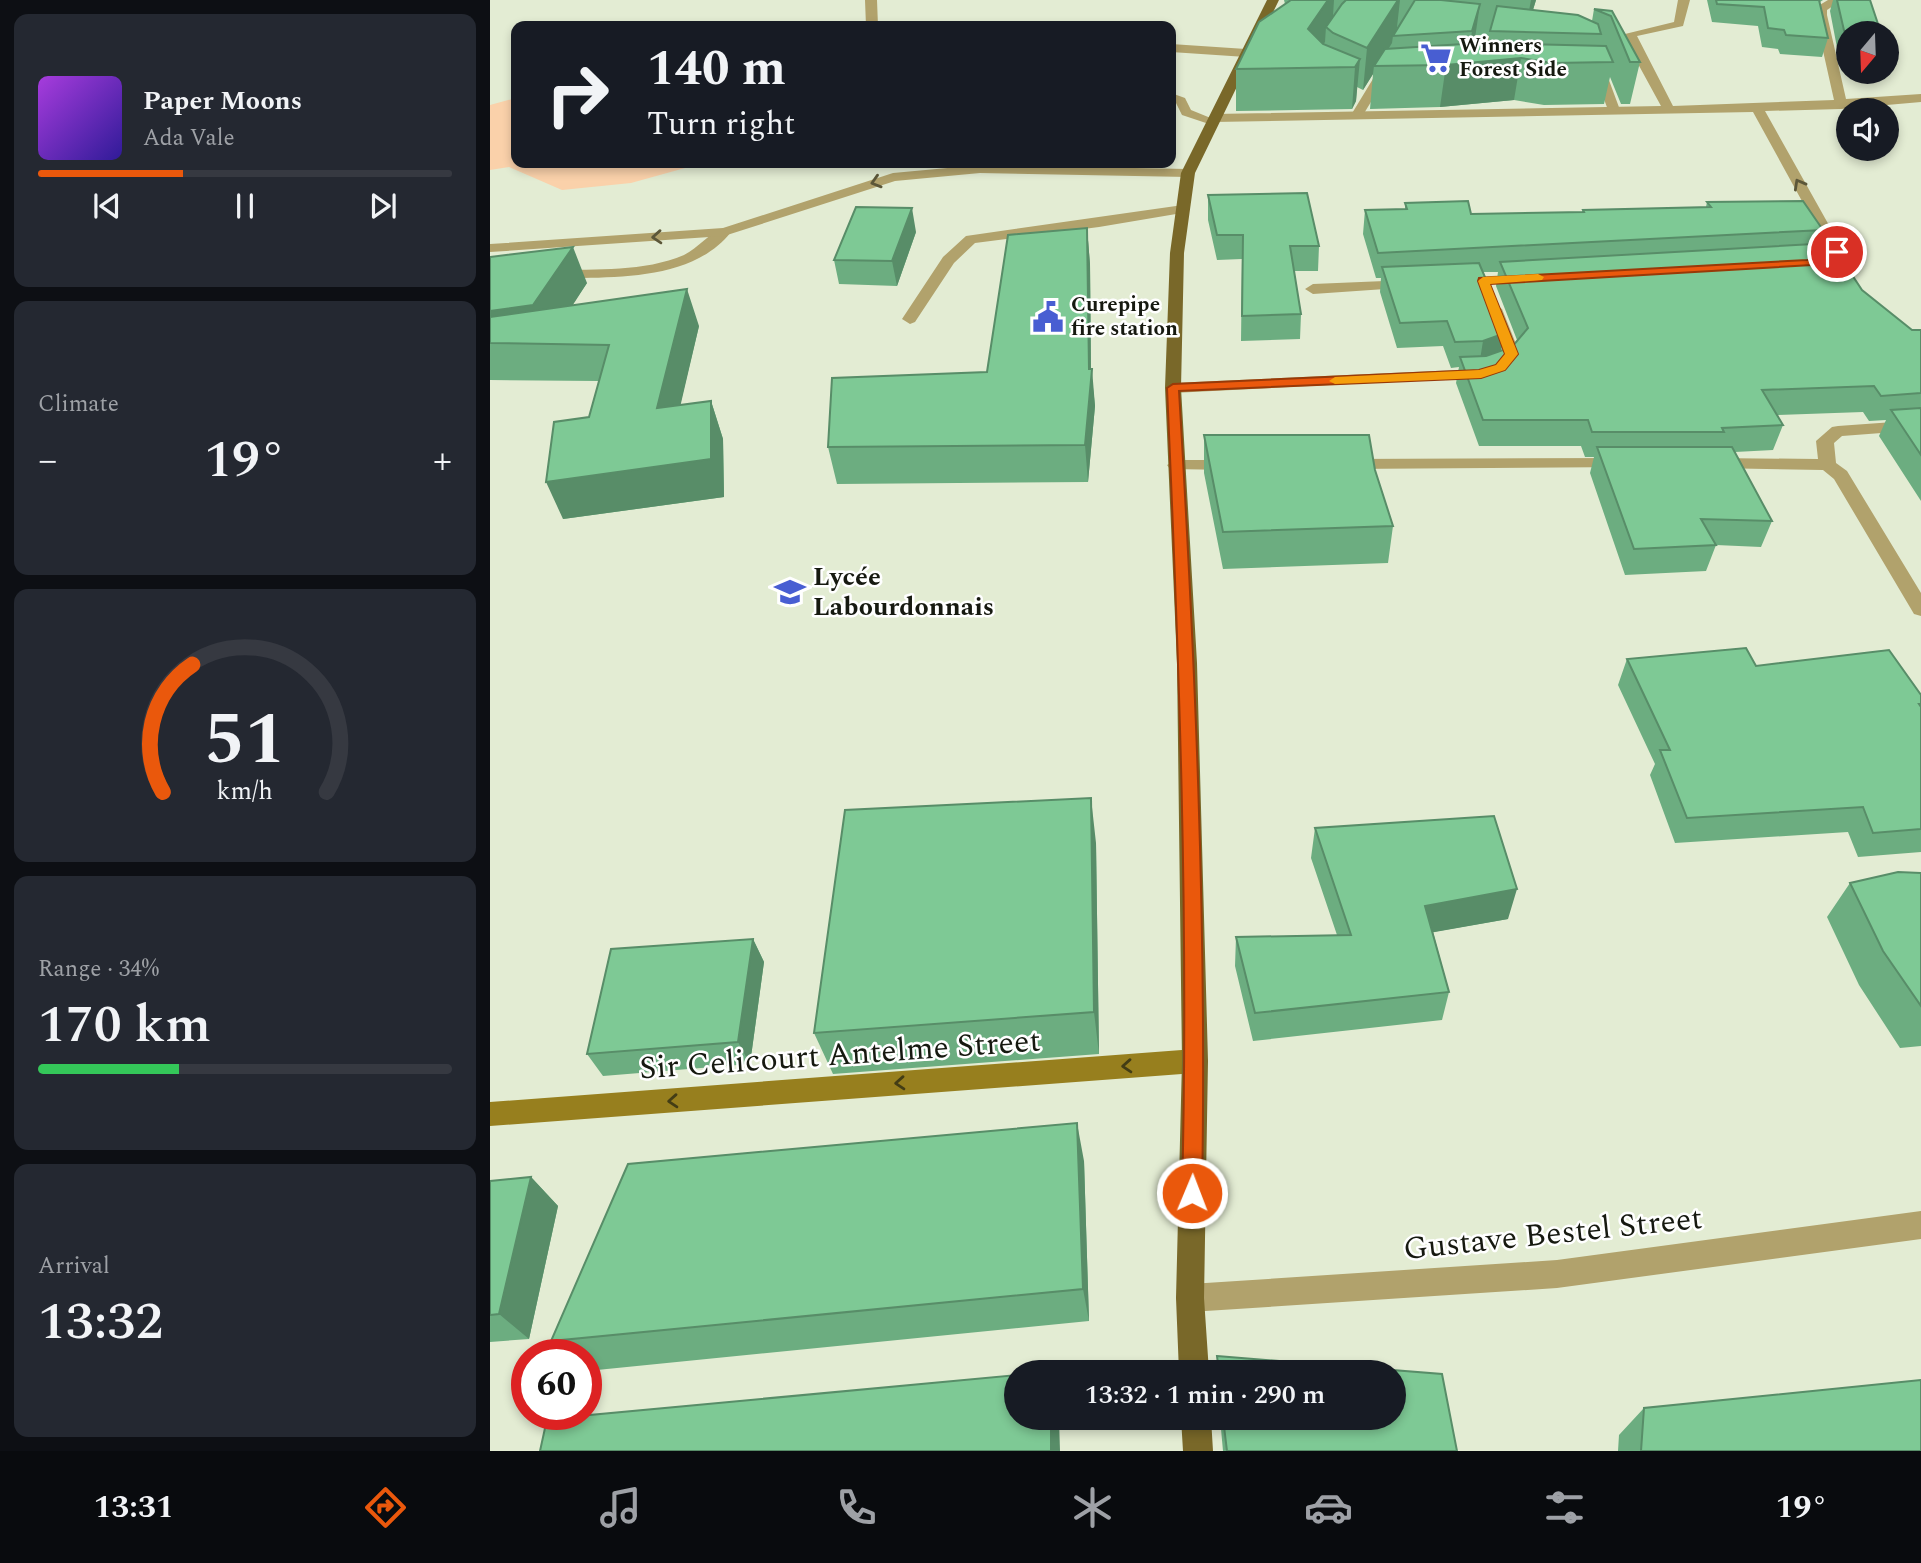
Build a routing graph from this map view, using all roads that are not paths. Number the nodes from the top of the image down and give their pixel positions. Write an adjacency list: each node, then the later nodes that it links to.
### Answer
1 (871, 0): 5 (street)
2 (1273, 0): 9 (main road)
3 (1684, 0): 21 (street)
4 (1836, 0): 14 (street)
5 (872, 21)
6 (1433, 34): 7 (street)
7 (1534, 47)
8 (1176, 48): 9 (street)
9 (1246, 52): 23 (main road)
10 (1395, 52): 13 (street)
11 (1584, 56): 20 (street)
12 (1396, 82): 13 (street)
13 (1375, 85): 22 (street)
14 (1840, 98)
15 (1921, 98): 17 (street)
16 (1176, 99): 23 (street)
17 (1899, 100)
18 (1836, 104): 19 (street)
19 (1757, 108): 21 (street); 28 (street, one-way to 19)
20 (1614, 110): 21 (street); 22 (street)
21 (1669, 110)
22 (1357, 115): 23 (street)
23 (1213, 119): 24 (main road)
24 (1188, 173): 25 (main road); 26 (street, one-way to 26)
25 (1183, 209): 33 (street); 34 (main road)
26 (724, 232): 27 (street, one-way to 27); 29 (street)
27 (490, 248)
28 (1807, 263)
29 (545, 275)
30 (1537, 278): 31 (street)
31 (1483, 281): 32 (street); 34 (street)
32 (1313, 289)
33 (911, 319)
34 (1173, 388): 40 (main road)
35 (1921, 425): 41 (street)
36 (1642, 463): 39 (street)
37 (1697, 463): 41 (street)
38 (1244, 464): 40 (street)
39 (1327, 464)
40 (1176, 465): 43 (main road)
41 (1827, 465): 42 (street)
42 (1921, 609)
43 (1195, 1061): 44 (street, Sir Celicourt Antelme Street, one-way to 44); 46 (main road)
44 (490, 1114)
45 (1921, 1225): 46 (street, Gustave Bestel Street)
46 (1190, 1298): 47 (main road)
47 (1193, 1360)
48 (1197, 1430): 49 (main road)
49 (1198, 1451)

